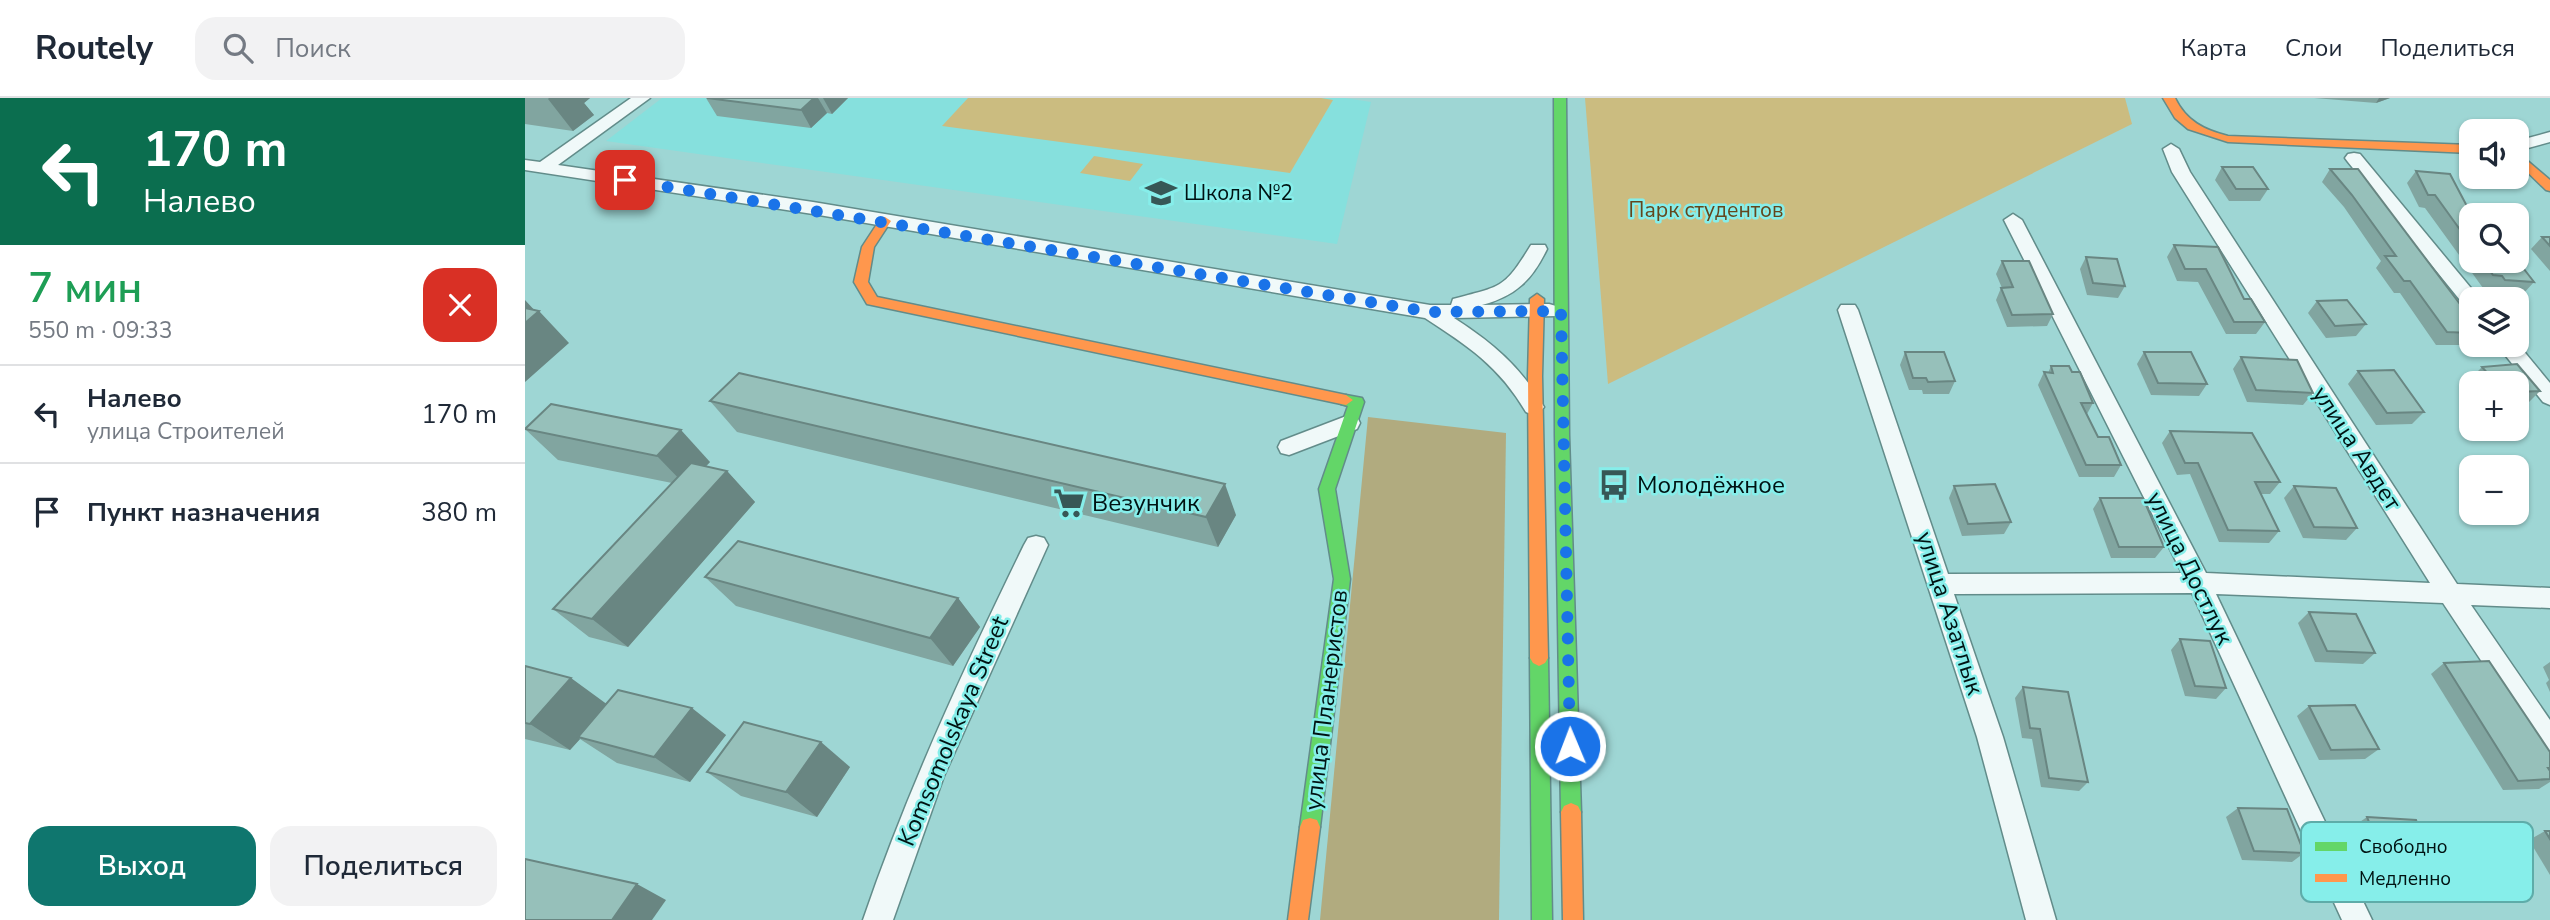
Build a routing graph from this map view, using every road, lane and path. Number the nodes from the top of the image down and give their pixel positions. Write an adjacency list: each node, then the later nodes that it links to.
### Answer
1 (642, 98): 9 (street)
2 (1560, 98): 18 (main road)
3 (2169, 98): 7 (main road)
4 (2550, 137): 5 (street)
5 (2529, 143)
6 (2171, 149): 28 (street, улица Авдет)
7 (2459, 149)
8 (2354, 158): 15 (street)
9 (534, 166): 13 (street)
10 (2529, 167): 11 (main road)
11 (2550, 187)
12 (2013, 220): 26 (street, улица Достлук)
13 (885, 221): 19 (street); 23 (main road, улица Планеристов)
14 (1538, 243): 17 (main road); 19 (street)
15 (2460, 287)
16 (1848, 310): 27 (street, улица Азатлык)
17 (1537, 311): 18 (street); 19 (street); 22 (main road)
18 (1561, 311): 36 (main road)
19 (1430, 312): 22 (street)
20 (2517, 357): 21 (street)
21 (2550, 397)
22 (1535, 412): 35 (main road)
23 (1349, 424): 24 (street); 34 (main road, улица Планеристов)
24 (1289, 447)
25 (1036, 544): 33 (street, Komsomolskaya Street)
26 (2199, 583): 27 (street); 28 (street); 31 (street, улица Достлук)
27 (1942, 584): 37 (street, улица Азатлык)
28 (2450, 594): 29 (street); 30 (street, улица Авдет)
29 (2550, 598)
30 (2550, 742)
31 (2311, 822)
32 (2349, 902): 38 (street, улица Достлук)
33 (878, 920)
34 (1298, 920)
35 (1542, 920)
36 (1573, 920)
37 (2041, 920)
38 (2357, 920)

